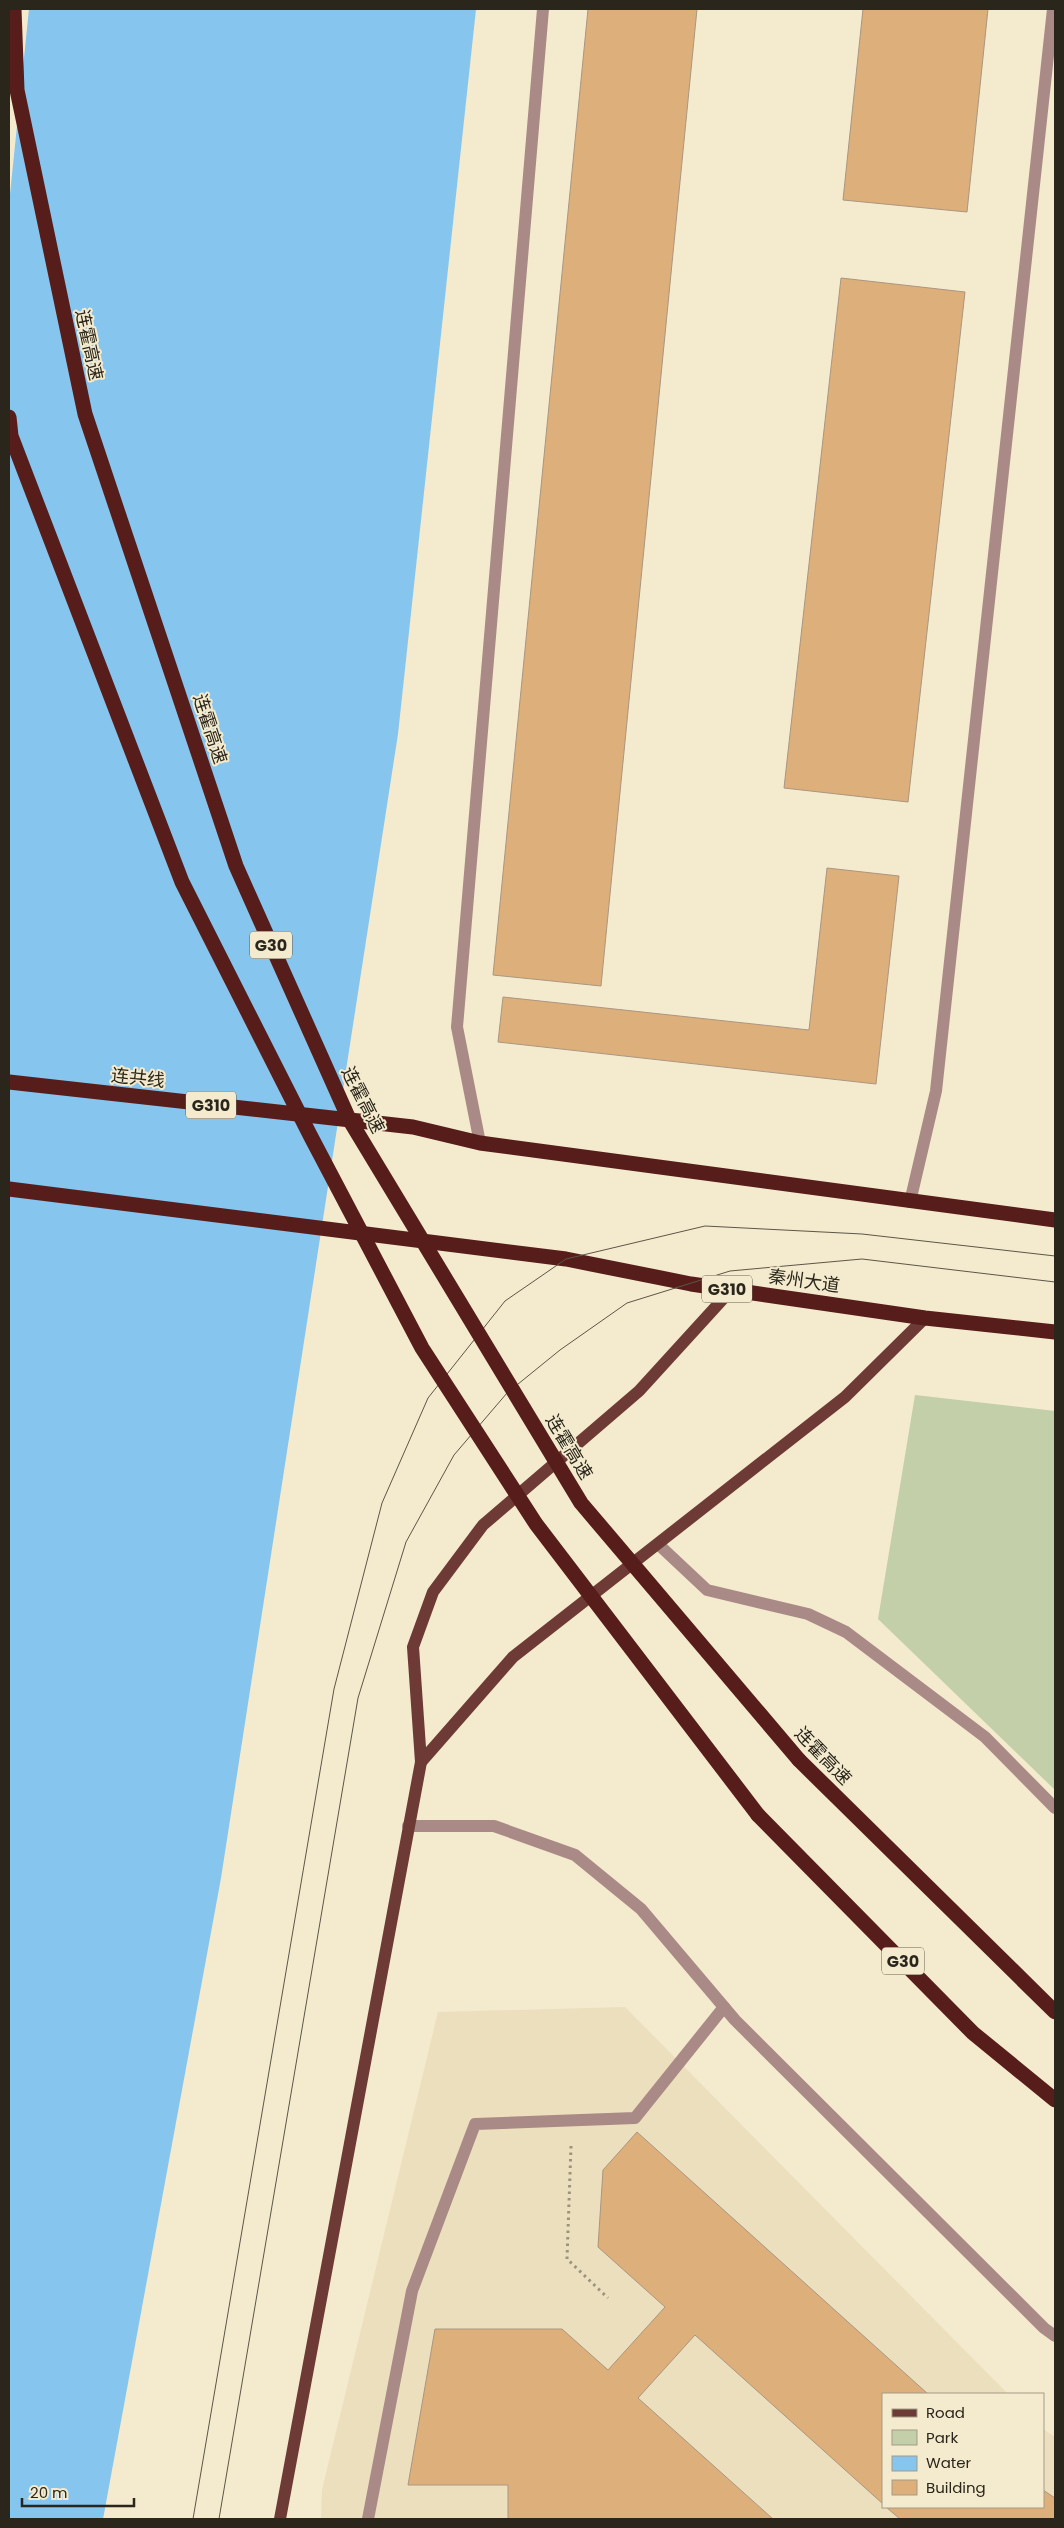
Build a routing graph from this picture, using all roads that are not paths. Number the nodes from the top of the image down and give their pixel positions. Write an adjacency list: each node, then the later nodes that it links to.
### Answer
1 (14, 9): 19 (highway, 连霍高速 / G30, bridge)
2 (544, 9): 7 (street)
3 (1053, 9): 4 (street)
4 (1049, 105): 9 (street)
5 (9, 417): 20 (highway, G30, bridge)
6 (9, 1082): 7 (highway, 连共线 / G310, bridge)
7 (480, 1143): 9 (highway, G310)
8 (9, 1189): 11 (highway, 秦州大道 / G310)
9 (910, 1202): 10 (highway, G310)
10 (1055, 1220)
11 (732, 1289): 12 (highway, 秦州大道 / G310); 15 (main road)
12 (925, 1318): 13 (highway, 秦州大道 / G310); 14 (main road)
13 (1055, 1332)
14 (658, 1544): 15 (main road); 16 (street)
15 (421, 1762): 17 (main road)
16 (1055, 1808)
17 (408, 1826): 18 (street); 22 (main road)
18 (724, 2006): 21 (street); 23 (street)
19 (1055, 2012)
20 (1055, 2100)
21 (1055, 2336)
22 (280, 2519)
23 (368, 2519)

